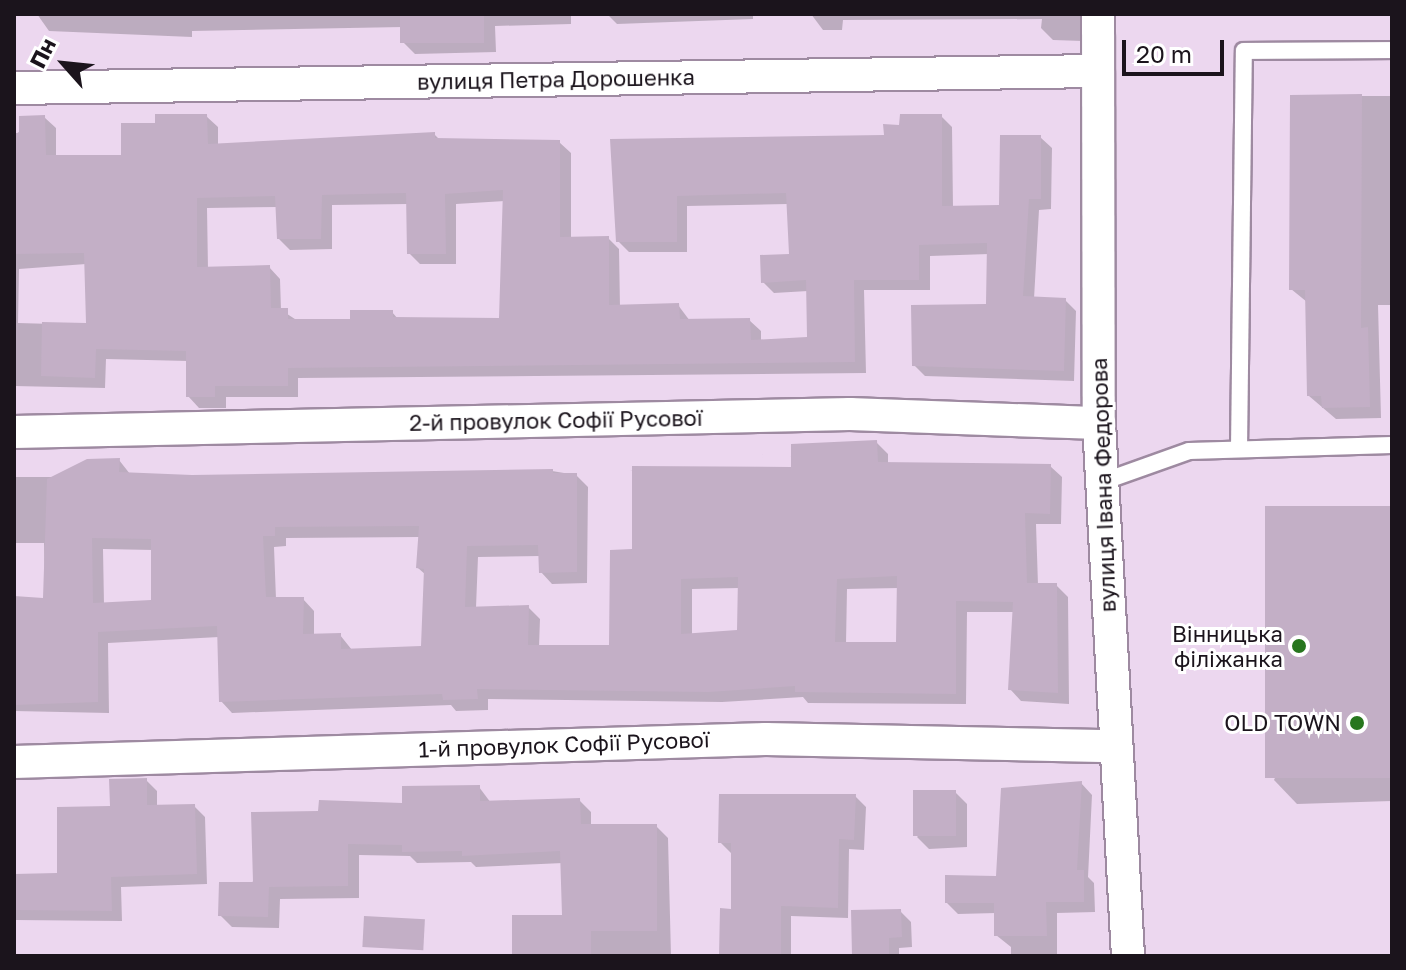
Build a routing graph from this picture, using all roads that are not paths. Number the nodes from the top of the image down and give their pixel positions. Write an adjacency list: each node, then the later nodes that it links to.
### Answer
1 (1098, 14): 3 (street, вулиця Івана Федорова)
2 (1392, 50): 8 (lane)
3 (1098, 71): 4 (street, вулиця Петра Дорошенка); 5 (street, вулиця Івана Федорова)
4 (14, 88)
5 (1099, 423): 6 (street, 2-й провулок Софії Русової); 9 (street, вулиця Івана Федорова)
6 (14, 432)
7 (1392, 445): 8 (lane)
8 (1239, 449): 9 (lane)
9 (1102, 482): 10 (street, вулиця Івана Федорова)
10 (1113, 746): 11 (street, 1-й провулок Софії Русової); 12 (street, вулиця Івана Федорова)
11 (14, 762)
12 (1128, 956)

